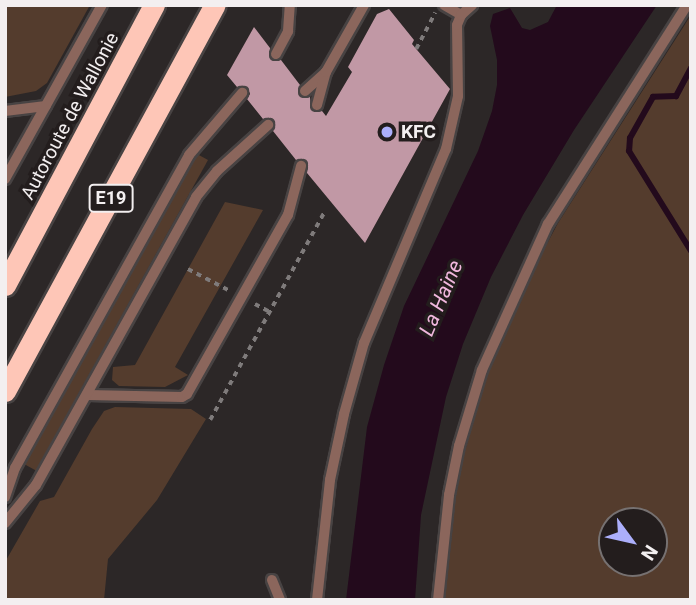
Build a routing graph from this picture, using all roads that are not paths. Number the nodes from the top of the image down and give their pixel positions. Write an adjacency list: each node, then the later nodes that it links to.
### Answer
1 (102, 5): 14 (lane)
2 (154, 5): 19 (highway, Autoroute de Wallonie / E19)
3 (215, 5): 20 (highway, E19)
4 (290, 5): 9 (lane)
5 (364, 5): 10 (lane)
6 (441, 5): 8 (lane)
7 (687, 5): 27 (lane)
8 (468, 9): 26 (lane)
9 (276, 54)
10 (326, 72): 11 (lane); 13 (lane)
11 (305, 91)
12 (242, 93): 22 (lane)
13 (317, 105)
14 (46, 106): 15 (lane); 18 (lane)
15 (5, 111)
16 (268, 125): 21 (lane)
17 (302, 166): 21 (lane)
18 (5, 179)
19 (5, 285)
20 (5, 391)
21 (88, 395): 23 (lane)
22 (5, 496)
23 (5, 523)
24 (272, 580): 25 (lane)
25 (280, 600)
26 (317, 600)
27 (438, 600)

